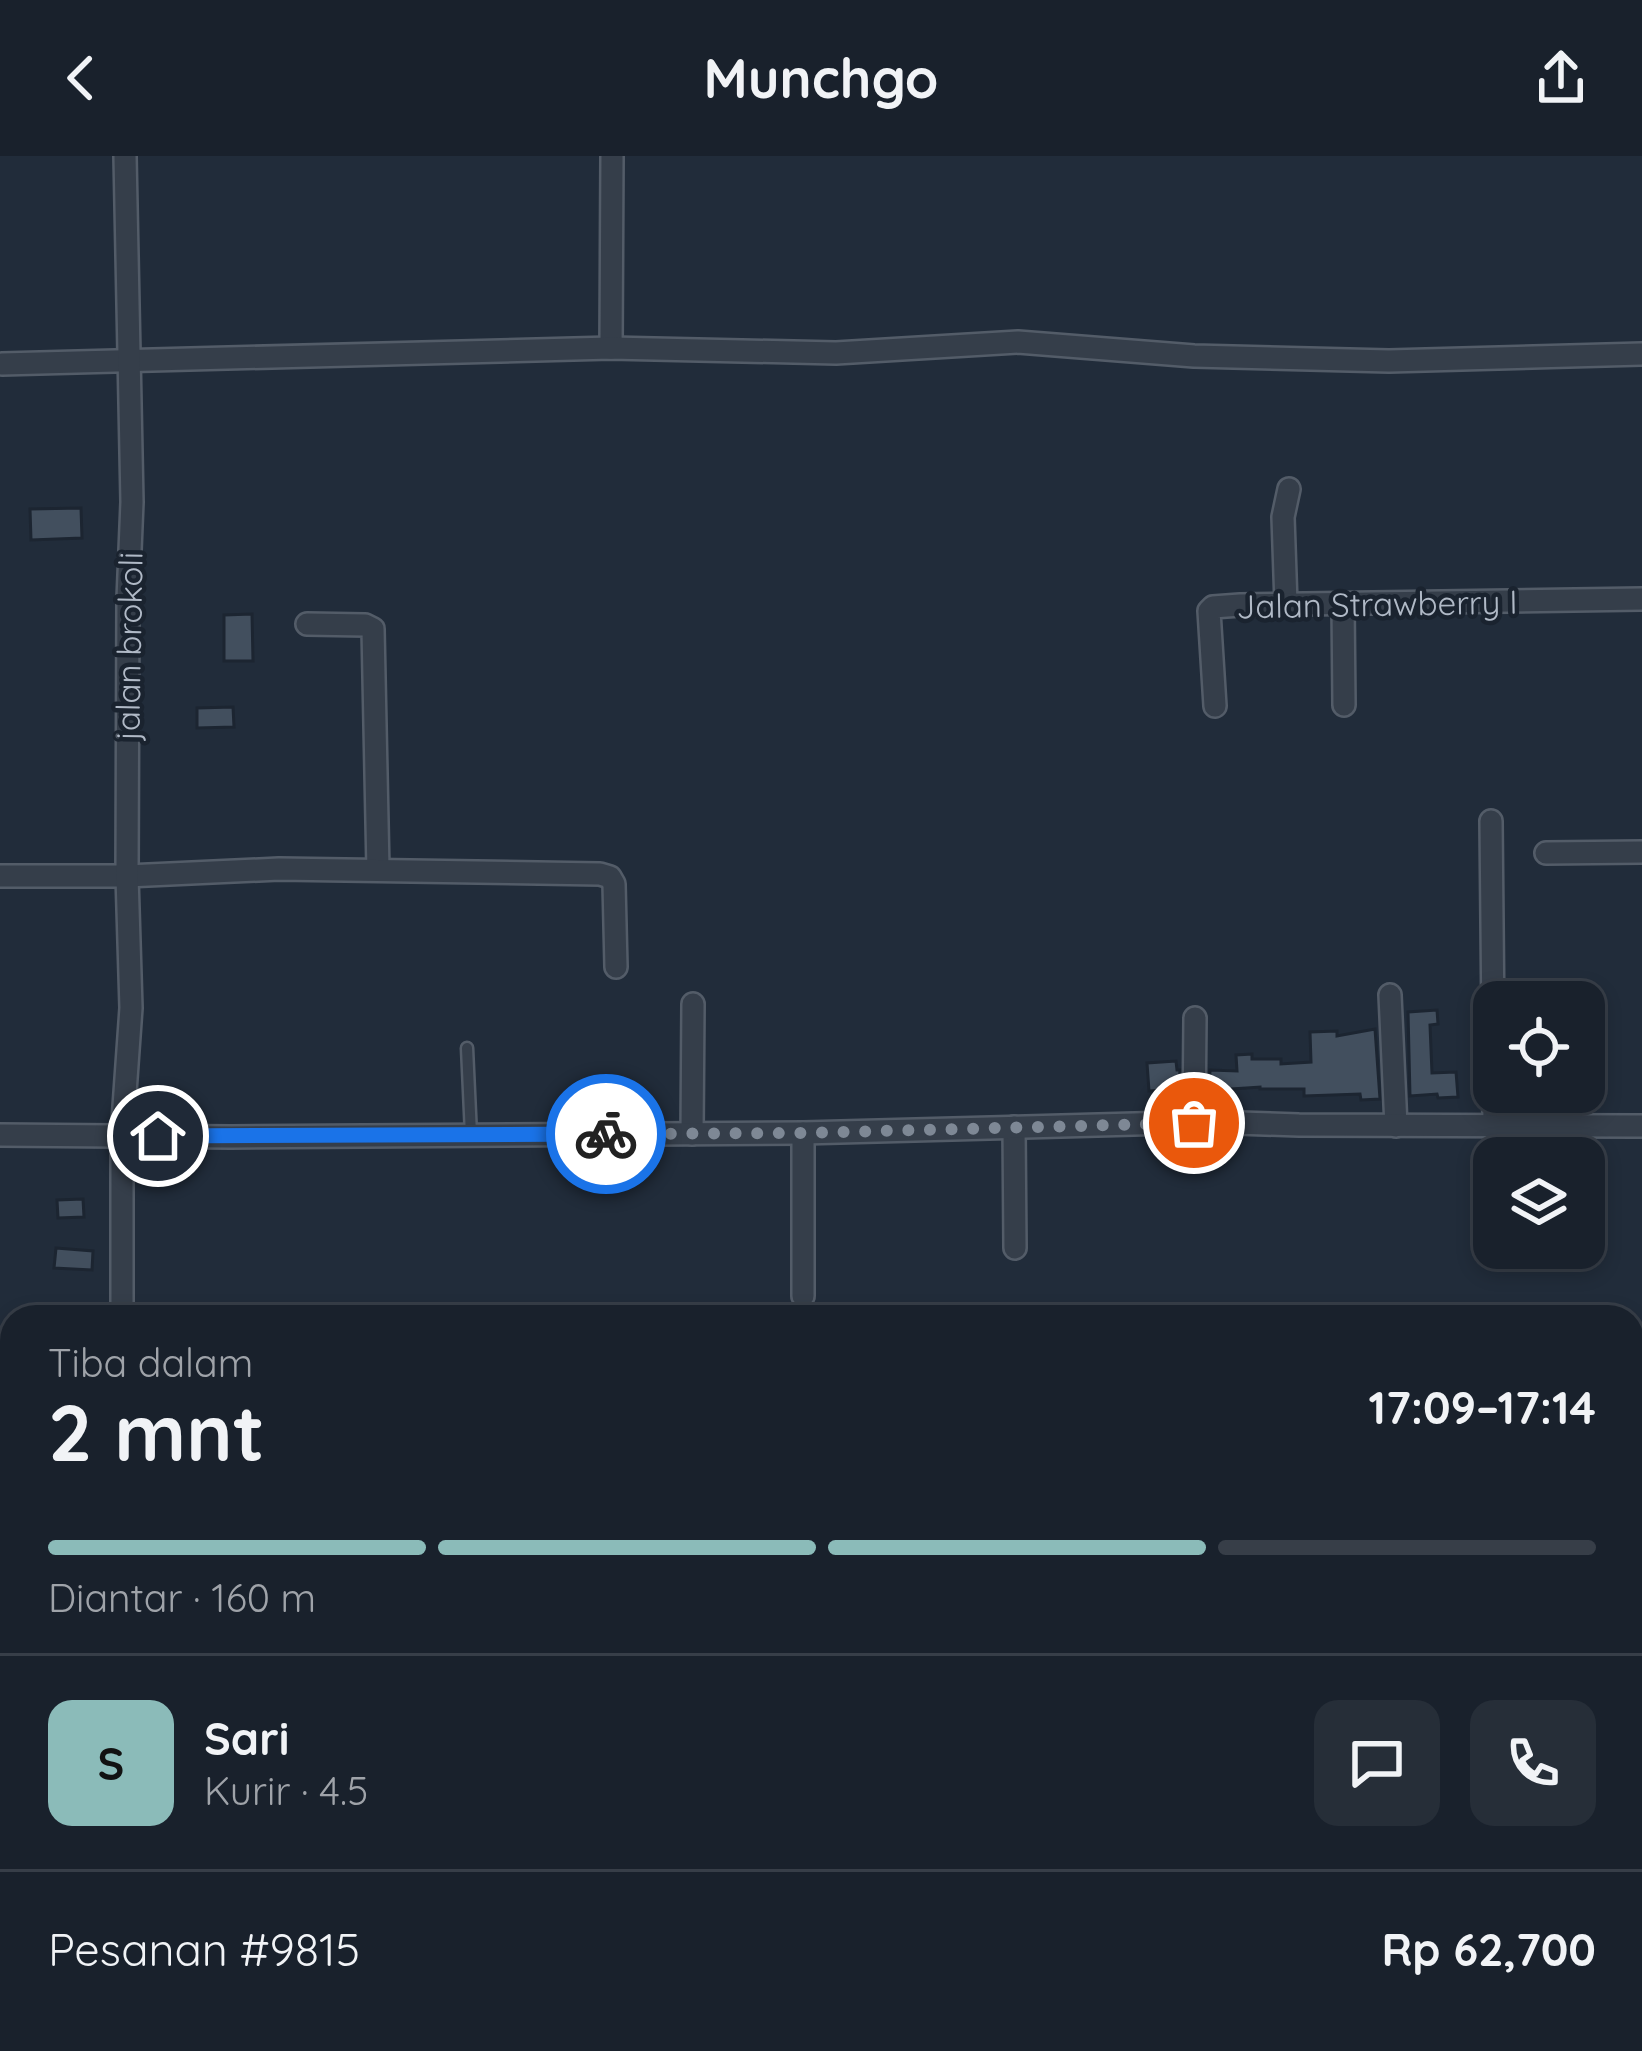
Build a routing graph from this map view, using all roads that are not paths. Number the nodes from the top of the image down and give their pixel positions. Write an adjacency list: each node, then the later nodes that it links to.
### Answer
1 (125, 156): 5 (street, jalan brokoli)
2 (611, 156): 3 (street)
3 (611, 348): 4 (street); 5 (street)
4 (1642, 354)
5 (127, 359): 6 (street); 19 (street, jalan brokoli)
6 (2, 364)
7 (1289, 489): 9 (street)
8 (1642, 598): 10 (street, Jalan Strawberry I)
9 (1286, 604): 10 (street, Jalan Strawberry I); 13 (street, Jalan Strawberry I)
10 (1342, 604): 12 (street)
11 (307, 624): 17 (street)
12 (1344, 705)
13 (1215, 706)
14 (1491, 821): 26 (street)
15 (1642, 852): 16 (street)
16 (1546, 853)
17 (378, 870): 19 (street); 20 (street)
18 (0, 876): 19 (street)
19 (128, 876): 33 (street, jalan brokoli)
20 (616, 967)
21 (1390, 994): 27 (street)
22 (693, 1004): 31 (street)
23 (1195, 1018): 25 (street)
24 (467, 1048): 34 (lane)
25 (1194, 1123): 27 (street); 29 (street)
26 (1494, 1124): 27 (street); 28 (street)
27 (1396, 1126)
28 (1642, 1126)
29 (1014, 1127): 30 (street); 35 (street)
30 (803, 1133): 31 (street); 36 (street)
31 (692, 1134): 34 (street)
32 (0, 1135): 33 (street)
33 (122, 1135): 34 (street); 37 (street, jalan brokoli)
34 (471, 1135)
35 (1015, 1248)
36 (803, 1296)
37 (122, 1305)

